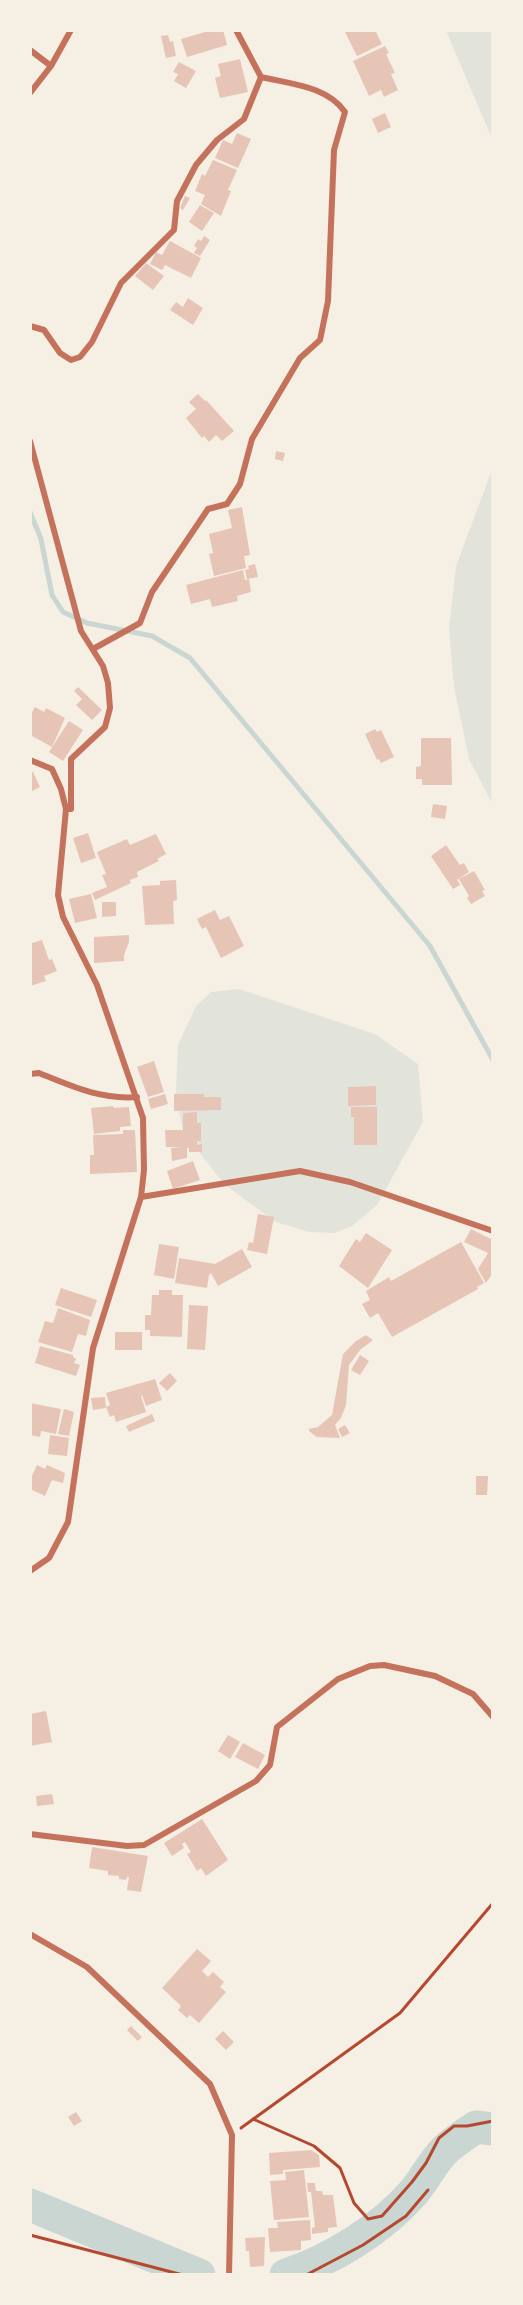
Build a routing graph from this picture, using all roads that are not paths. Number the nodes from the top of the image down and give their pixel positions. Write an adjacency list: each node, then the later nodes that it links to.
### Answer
1 (70, 30): 4 (street)
2 (236, 30): 5 (street)
3 (30, 50): 4 (street)
4 (51, 66): 6 (street)
5 (261, 77): 7 (street); 9 (street)
6 (30, 93)
7 (30, 326)
8 (30, 441): 9 (street)
9 (93, 649): 11 (street)
10 (30, 760): 11 (street)
11 (66, 809): 13 (street)
12 (30, 1074): 13 (street)
13 (136, 1096): 14 (street)
14 (141, 1197): 15 (street); 16 (street)
15 (493, 1232)
16 (30, 1571)
17 (493, 1718): 18 (street)
18 (30, 1834)
19 (30, 1934): 20 (street)
20 (229, 2275)

